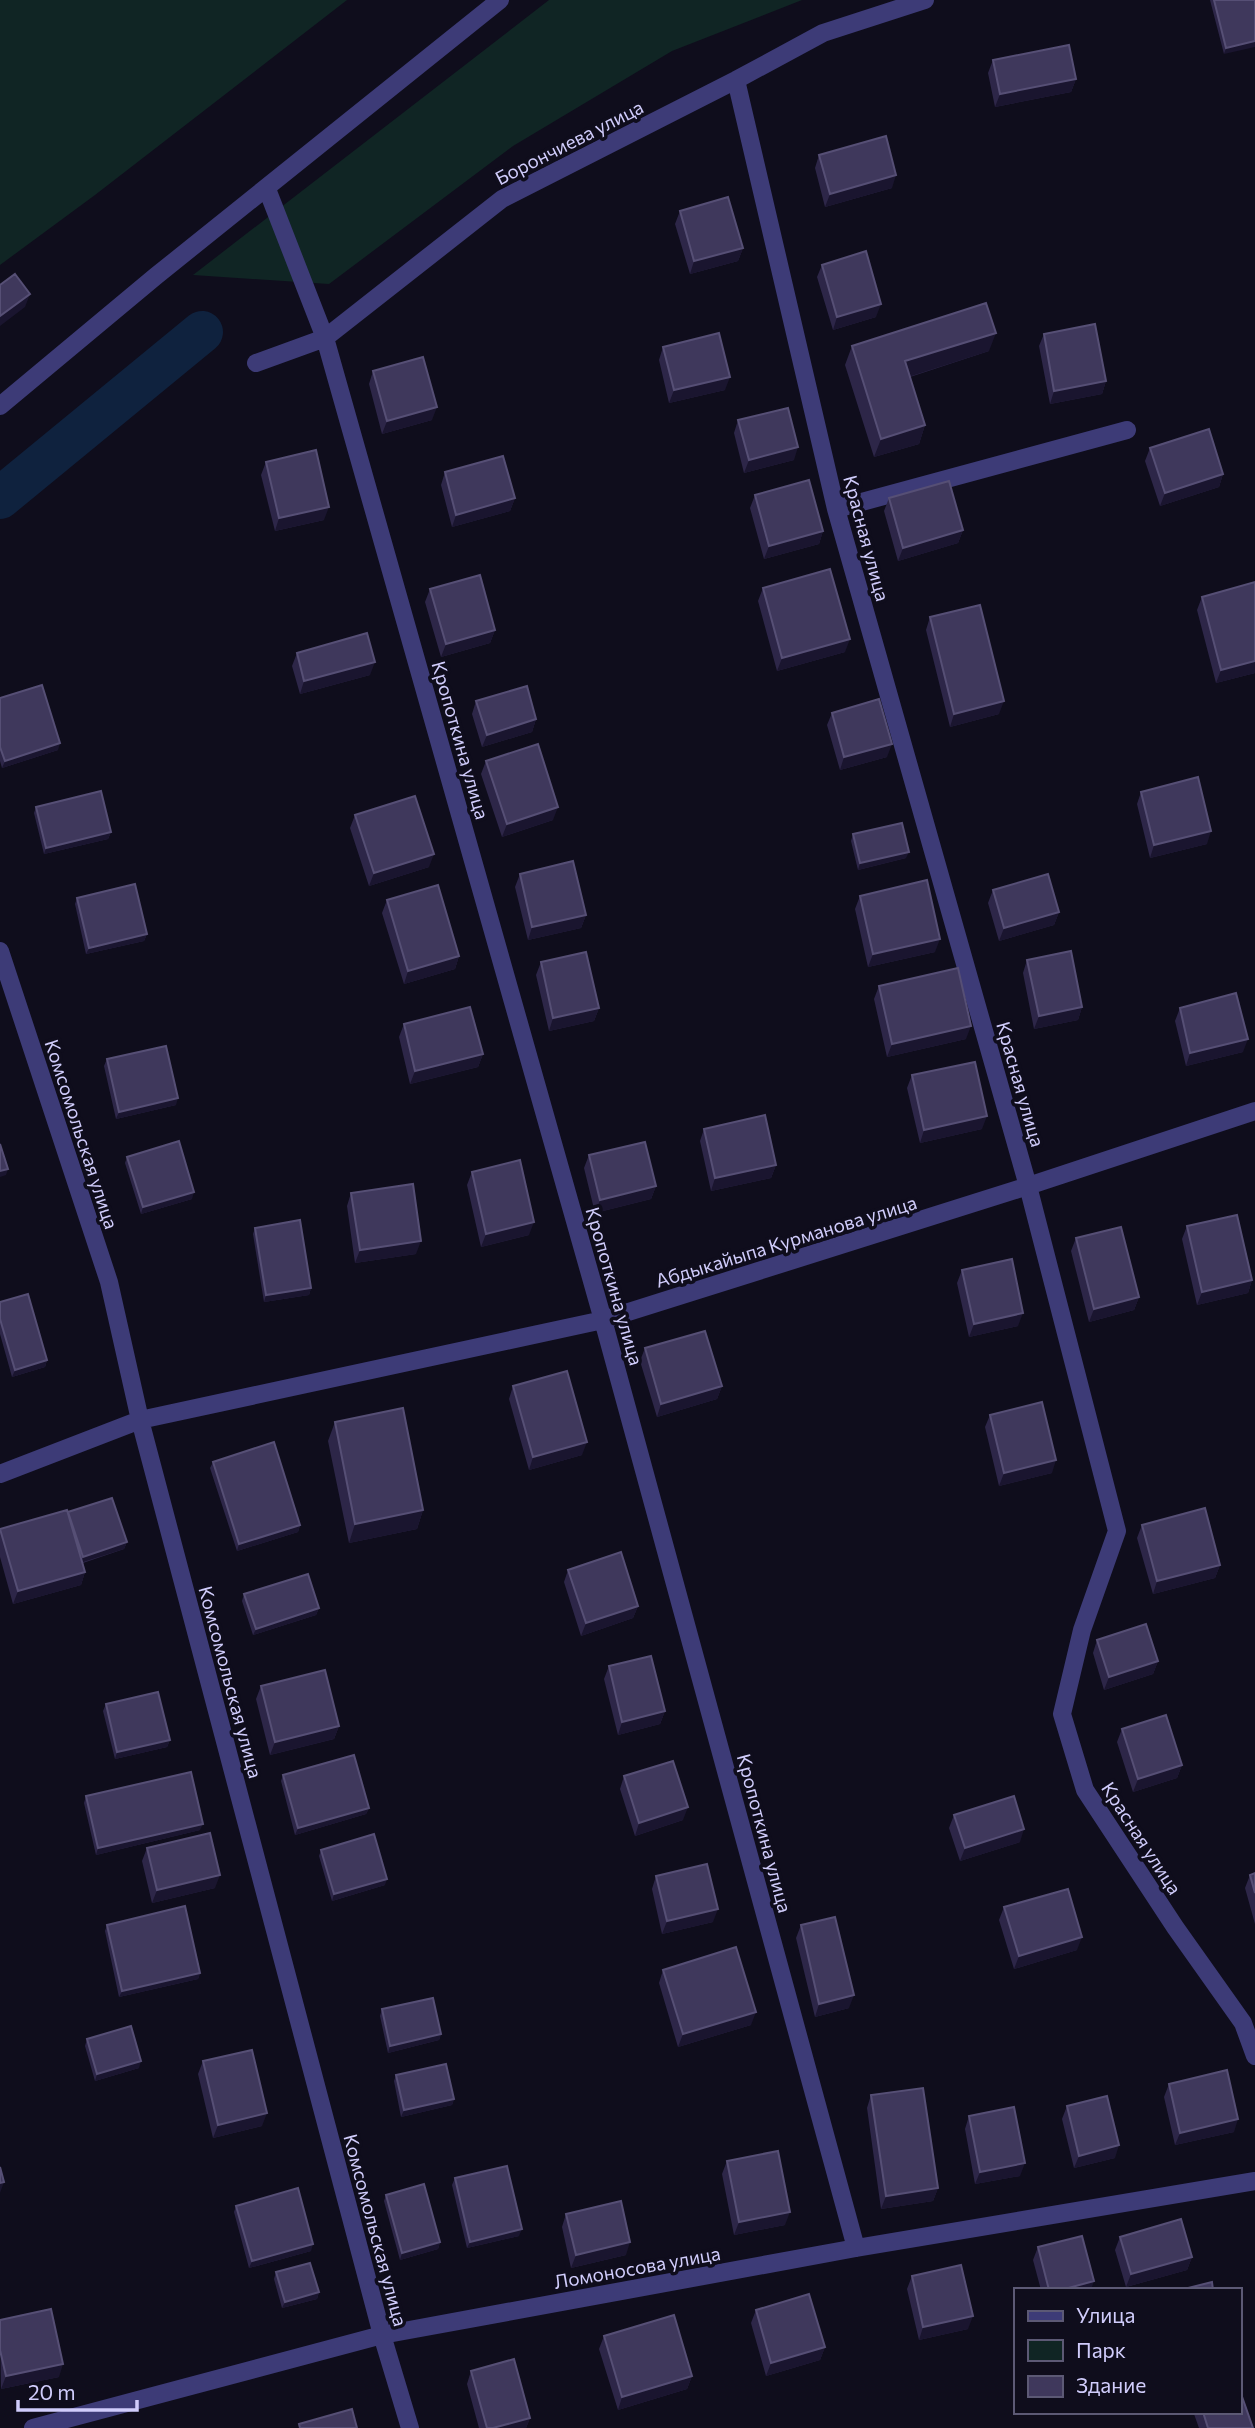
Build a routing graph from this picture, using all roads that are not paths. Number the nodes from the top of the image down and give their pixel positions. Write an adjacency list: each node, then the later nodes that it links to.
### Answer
1 (500, 0): 4 (street)
2 (925, 0): 3 (street, Борончиева улица)
3 (736, 80): 5 (street, Борончиева улица); 9 (street, Красная улица)
4 (267, 189): 5 (street, Кропоткина улица); 7 (street)
5 (325, 338): 6 (street, Борончиева улица); 13 (street, Кропоткина улица)
6 (256, 363)
7 (0, 406)
8 (1126, 430): 9 (street)
9 (836, 509): 12 (street, Красная улица)
10 (0, 951): 14 (street, Комсомольская улица)
11 (1255, 1111): 12 (street, Абдыкайыпа Курманова улица)
12 (1028, 1186): 13 (street, Абдыкайыпа Курманова улица); 16 (street, Красная улица)
13 (603, 1320): 14 (street, Абдыкайыпа Курманова улица); 18 (street, Кропоткина улица)
14 (139, 1420): 15 (street, Абдыкайыпа Курманова улица); 19 (street, Комсомольская улица)
15 (0, 1475)
16 (1255, 2056)
17 (1255, 2180): 18 (street, Ломоносова улица)
18 (856, 2248): 19 (street, Ломоносова улица)
19 (382, 2335): 20 (street, Ломоносова улица); 21 (street, Комсомольская улица)
20 (33, 2428)
21 (410, 2428)

